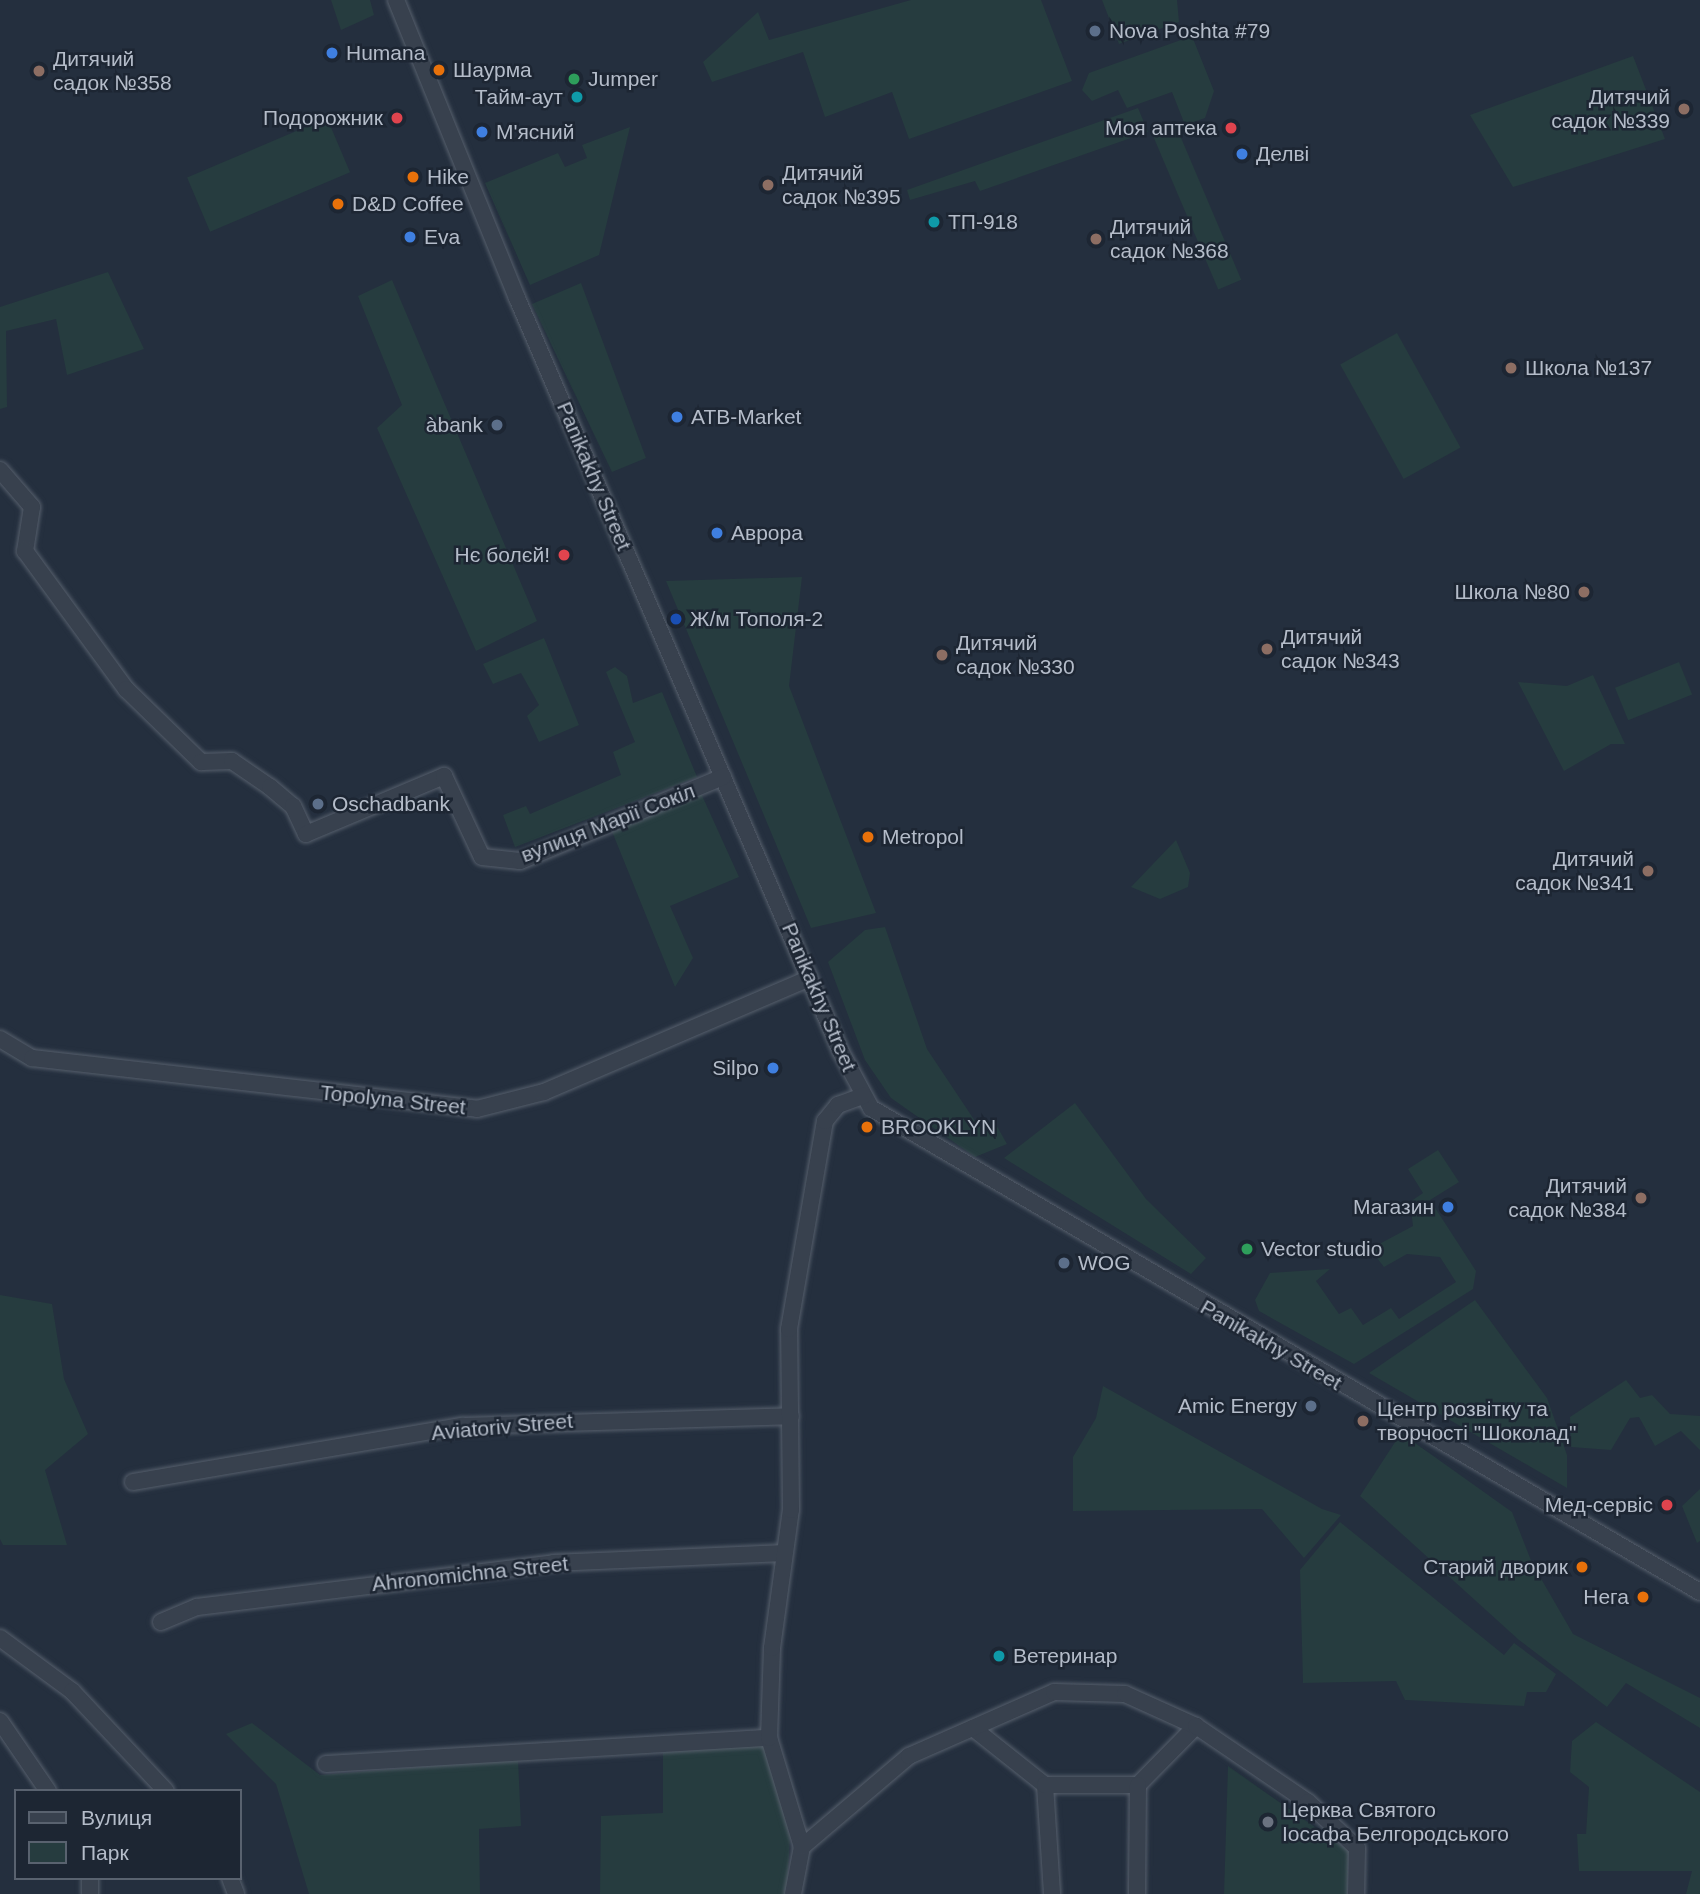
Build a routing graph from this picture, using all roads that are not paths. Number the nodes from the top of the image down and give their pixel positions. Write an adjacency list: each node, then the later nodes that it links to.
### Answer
1 (397, 0): 3 (street, Panikakhy Street)
2 (0, 470): 3 (street, вулиця Марії Сокіл)
3 (723, 777): 4 (street, Panikakhy Street)
4 (810, 978): 5 (street, Topolyna Street); 6 (street, Panikakhy Street)
5 (0, 1039)
6 (863, 1096): 7 (street); 10 (street, Panikakhy Street)
7 (791, 1416): 8 (street, Aviatoriv Street); 9 (street)
8 (133, 1482)
9 (783, 1553): 11 (street, Ahronomichna Street); 16 (street)
10 (1700, 1592)
11 (161, 1622)
12 (0, 1638): 21 (street)
13 (0, 1721): 20 (street)
14 (1196, 1726): 15 (street); 19 (street); 26 (street)
15 (973, 1728): 18 (street); 22 (street)
16 (769, 1738): 17 (street); 22 (street)
17 (326, 1764)
18 (1045, 1785): 19 (street); 24 (street)
19 (1139, 1785): 25 (street)
20 (47, 1789)
21 (164, 1789)
22 (802, 1847): 23 (street)
23 (793, 1894)
24 (1052, 1894)
25 (1137, 1894)
26 (1356, 1894)

